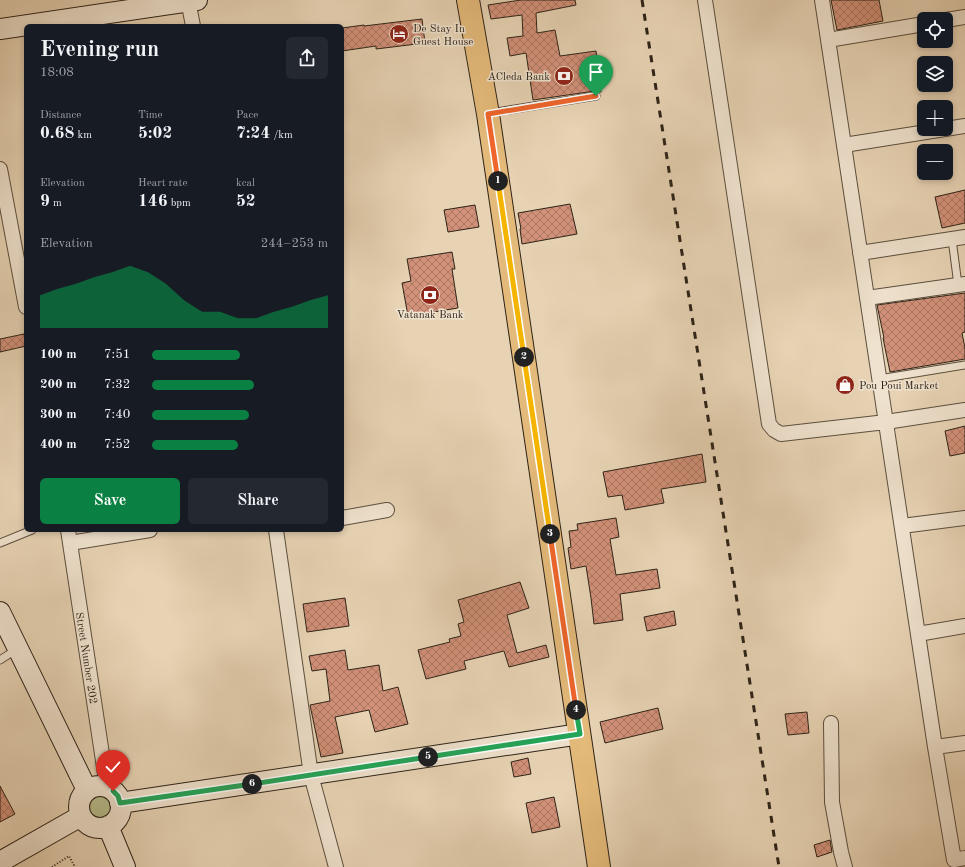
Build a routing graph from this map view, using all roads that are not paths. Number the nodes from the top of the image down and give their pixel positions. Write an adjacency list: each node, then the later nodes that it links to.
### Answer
1 (191, 0): 7 (street); 8 (street)
2 (468, 0): 14 (main road)
3 (706, 0): 26 (street)
4 (822, 0): 12 (street)
5 (965, 17): 6 (street)
6 (953, 19)
7 (33, 24)
8 (193, 24)
9 (24, 25): 11 (street)
10 (917, 25): 12 (street)
11 (0, 29)
12 (828, 40): 16 (street)
13 (596, 96): 14 (lane)
14 (488, 114): 42 (main road)
15 (965, 126): 16 (street)
16 (844, 145): 19 (street)
17 (0, 169): 21 (street)
18 (958, 238): 19 (street); 20 (lane)
19 (860, 254): 22 (street)
20 (961, 284): 22 (street)
21 (24, 296)
22 (867, 298): 24 (street)
23 (965, 365): 24 (lane)
24 (879, 379): 26 (street)
25 (965, 410): 26 (street)
26 (886, 422): 30 (street)
27 (387, 510): 28 (street)
28 (344, 518)
29 (965, 518): 30 (street)
30 (902, 526): 38 (street)
31 (27, 532): 35 (lane)
32 (123, 532): 34 (street)
33 (277, 532): 45 (street)
34 (69, 536): 46 (street, Street Number 202)
35 (0, 543)
36 (0, 612): 39 (street)
37 (965, 626): 38 (street)
38 (918, 634): 44 (street)
39 (18, 649): 40 (lane); 47 (street)
40 (0, 660)
41 (831, 723): 56 (street)
42 (580, 734): 45 (street); 55 (main road)
43 (965, 743): 44 (street)
44 (935, 747): 52 (street)
45 (312, 775): 48 (street); 54 (street)
46 (107, 787): 47 (street); 48 (street)
47 (86, 790): 49 (street)
48 (120, 803): 50 (street)
49 (81, 816): 50 (street); 51 (street)
50 (108, 826): 53 (street)
51 (0, 862)
52 (958, 862)
53 (125, 867)
54 (336, 867)
55 (599, 867)
56 (845, 867)

